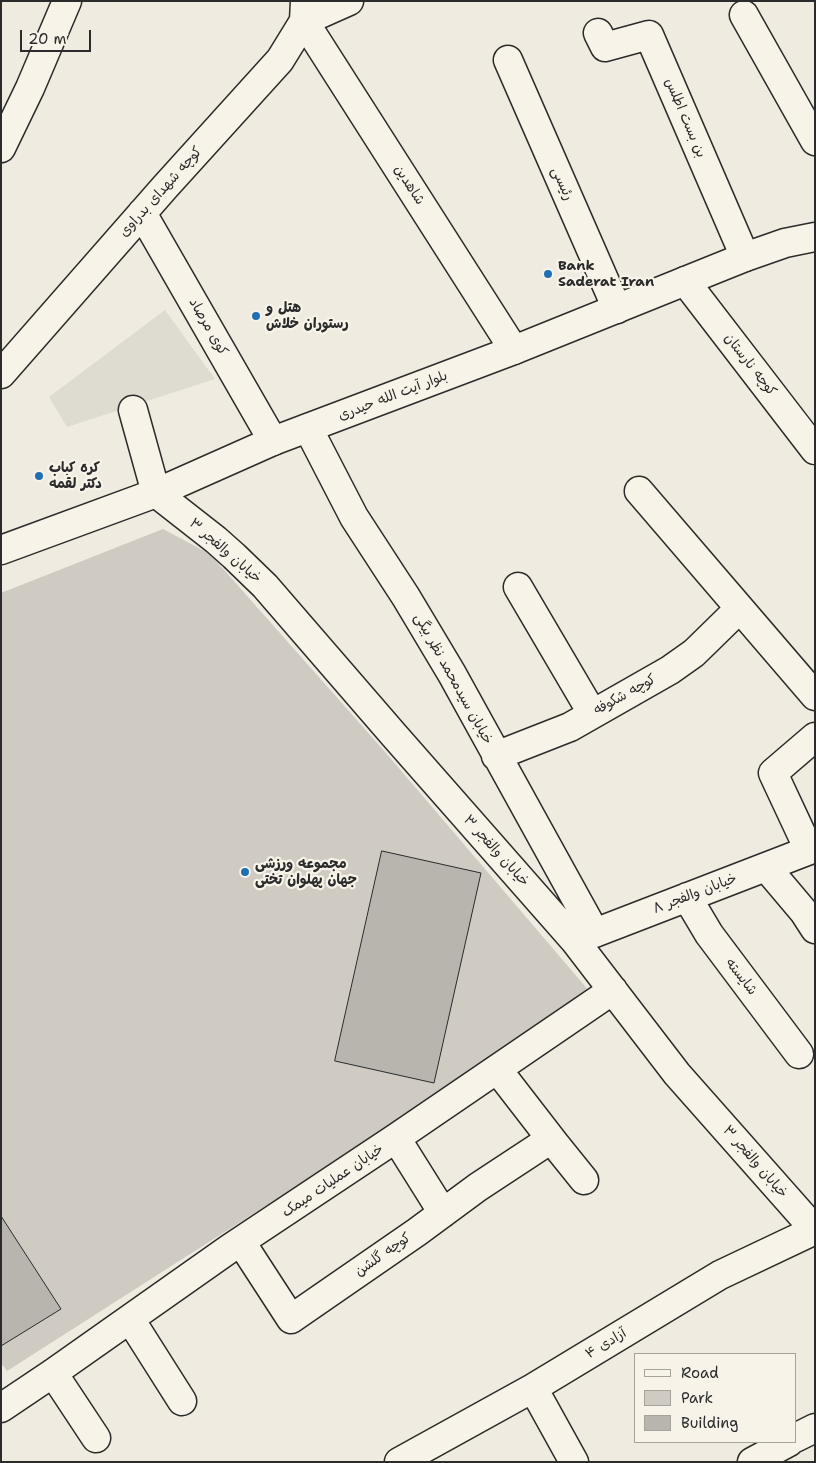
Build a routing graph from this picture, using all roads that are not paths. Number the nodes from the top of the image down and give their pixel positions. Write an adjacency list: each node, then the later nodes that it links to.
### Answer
1 (67, 1): 8 (street)
2 (349, 1): 3 (street)
3 (305, 11): 9 (street, کوچه شهدای بدراوی); 16 (street, شاهدین)
4 (744, 15): 7 (street)
5 (598, 33): 13 (street, بن بست اطلس)
6 (508, 60): 15 (street, رئیسی)
7 (815, 141)
8 (1, 148)
9 (142, 213): 17 (street, کوچه شهدای بدراوی); 20 (street, کوی مرصاد)
10 (815, 218): 12 (street, بلوار آیت الله حیدری)
11 (815, 237): 12 (street, بلوار آیت الله حیدری)
12 (785, 243): 13 (street, بلوار آیت الله حیدری)
13 (745, 257): 14 (street, بلوار آیت الله حیدری)
14 (685, 281): 15 (street, بلوار آیت الله حیدری); 21 (street, کوچه نارستان)
15 (617, 308): 16 (street, بلوار آیت الله حیدری)
16 (514, 350): 19 (street, بلوار آیت الله حیدری)
17 (1, 374)
18 (133, 410): 23 (street)
19 (308, 428): 20 (street, بلوار آیت الله حیدری); 30 (street, خیابان سیدمحمد نظر بیگی)
20 (273, 441): 23 (street, بلوار آیت الله حیدری)
21 (815, 450)
22 (639, 491): 26 (street)
23 (156, 493): 24 (street, بلوار آیت الله حیدری); 35 (street, خیابان والفجر ۳)
24 (1, 550)
25 (518, 587): 28 (street)
26 (739, 609): 27 (street); 28 (street, کوچه شکوفه)
27 (815, 696)
28 (592, 713): 30 (street, کوچه شکوفه)
29 (815, 738): 31 (street)
30 (496, 756): 35 (street, خیابان سیدمحمد نظر بیگی)
31 (812, 849): 32 (street, خیابان والفجر ۸)
32 (766, 867): 33 (street, خیابان والفجر ۸); 34 (street)
33 (687, 897): 35 (street, خیابان والفجر ۸); 37 (street, شایسته)
34 (815, 929)
35 (585, 937): 36 (street, خیابان والفجر ۳)
36 (613, 990): 38 (street, خیابان عملیات میمک); 43 (street, خیابان والفجر ۳)
37 (799, 1054)
38 (497, 1069): 39 (street, خیابان عملیات میمک); 40 (street)
39 (396, 1138): 42 (street); 44 (street, خیابان عملیات میمک)
40 (551, 1139): 41 (street); 42 (street, کوچه گلشن)
41 (584, 1180)
42 (443, 1213): 44 (street, کوچه گلشن)
43 (815, 1230): 47 (street, آزادی ۴)
44 (241, 1242): 45 (street, خیابان عملیات میمک)
45 (130, 1319): 46 (street, خیابان عملیات میمک); 48 (street)
46 (54, 1373): 49 (street, خیابان عملیات میمک); 51 (street)
47 (534, 1388): 54 (street, آزادی ۴); 55 (street)
48 (182, 1401)
49 (2, 1407)
50 (815, 1428): 52 (street)
51 (96, 1438)
52 (796, 1438)
53 (787, 1443): 56 (street)
54 (399, 1462)
55 (574, 1462)
56 (752, 1462)

